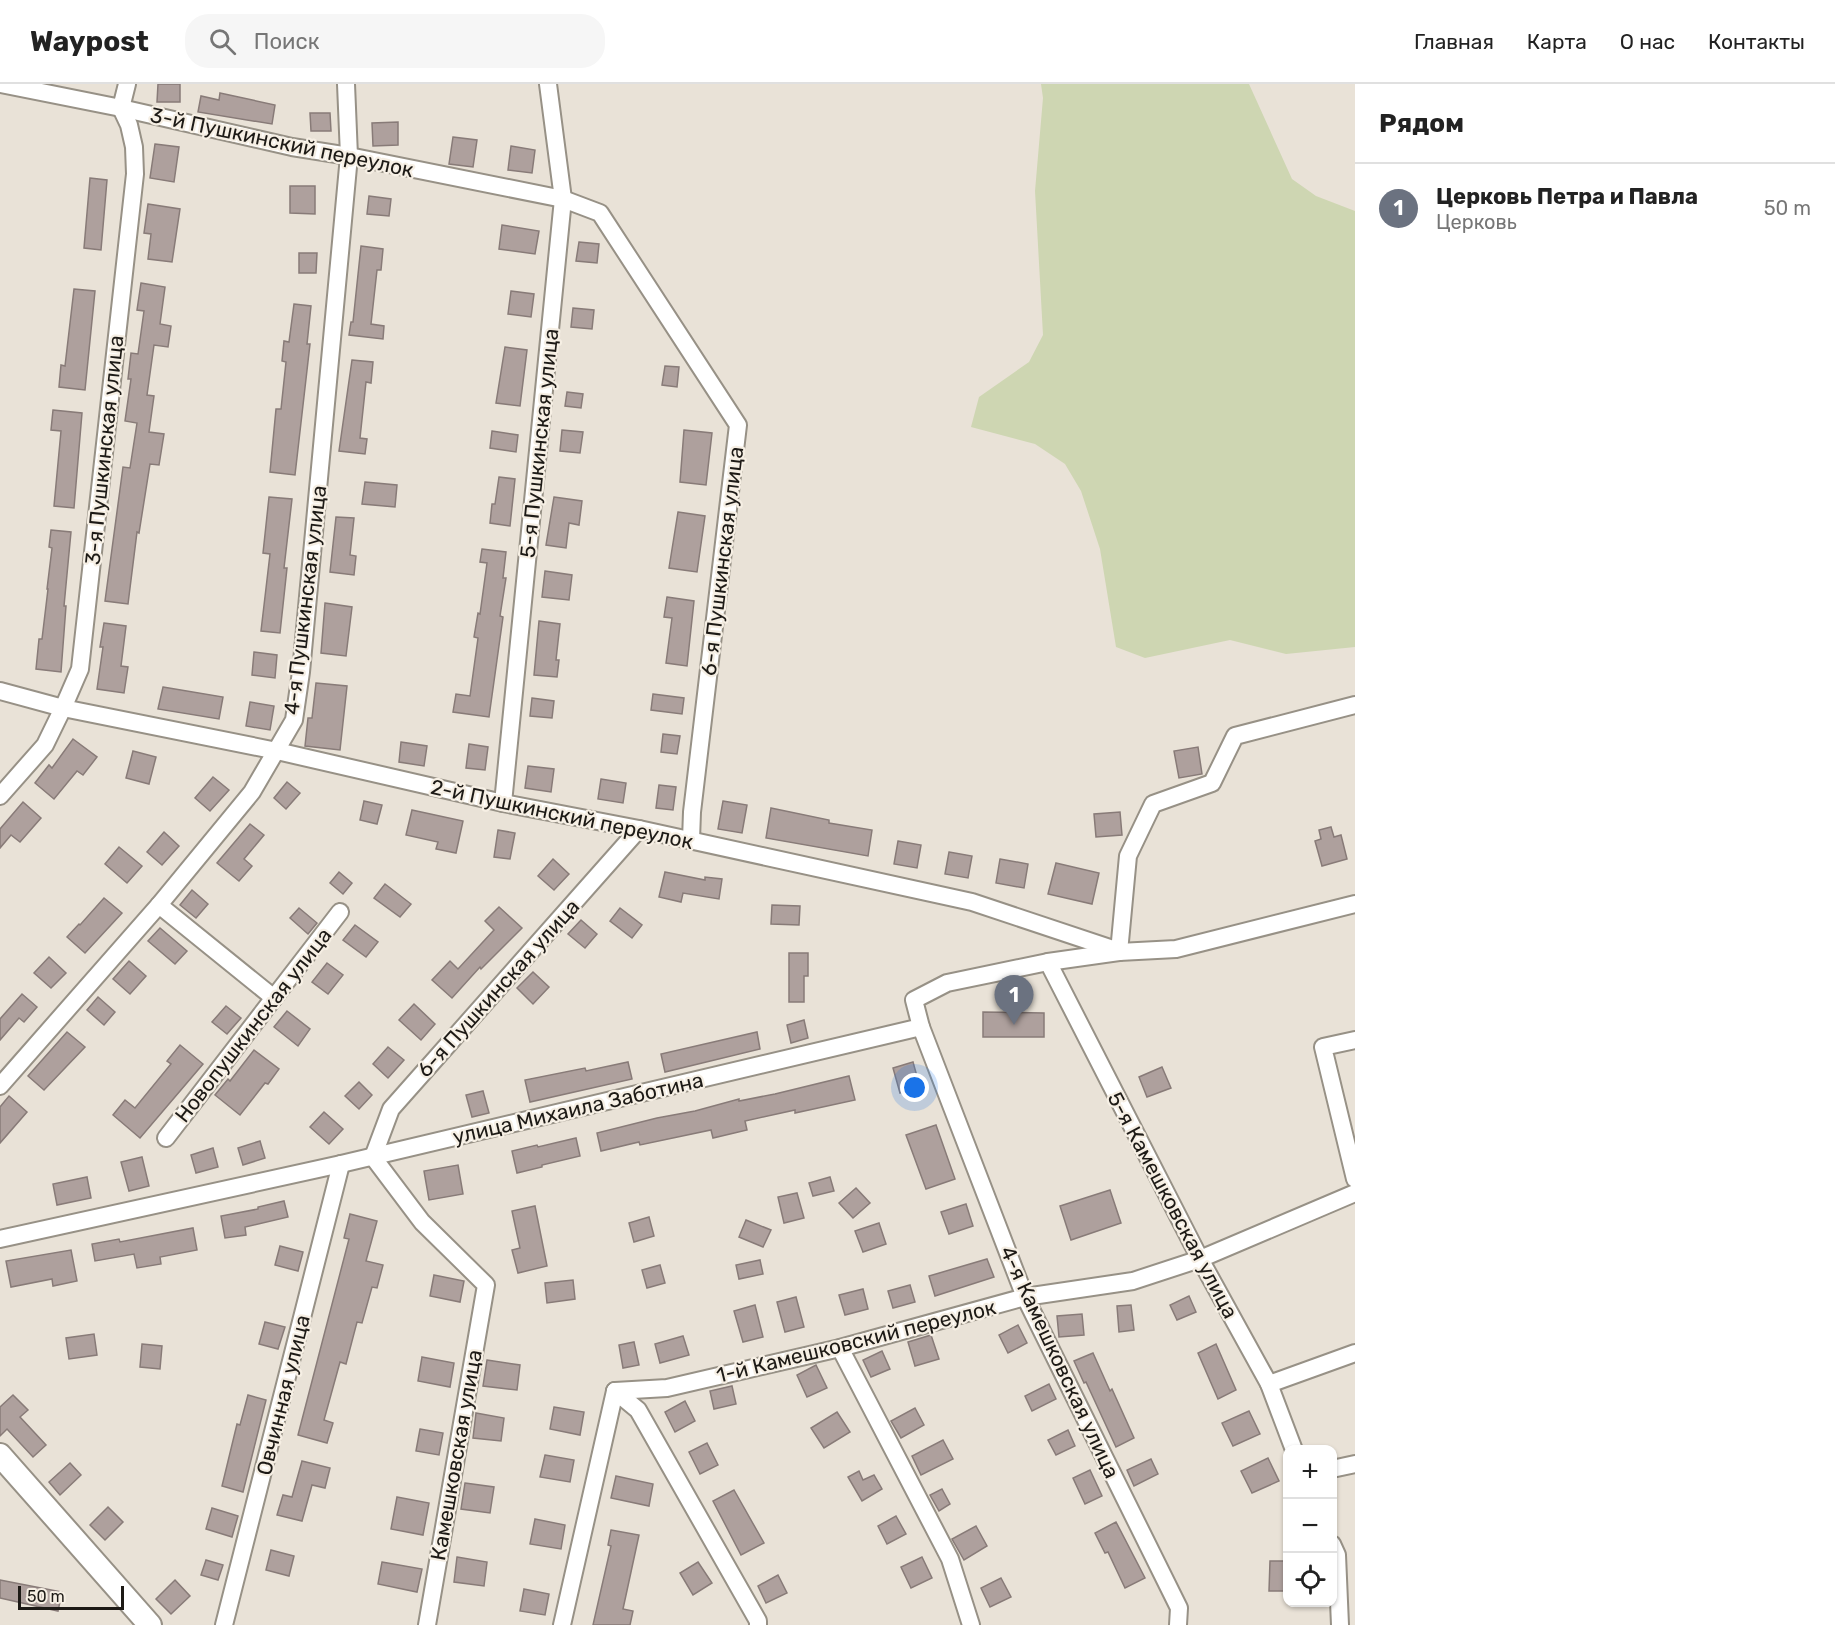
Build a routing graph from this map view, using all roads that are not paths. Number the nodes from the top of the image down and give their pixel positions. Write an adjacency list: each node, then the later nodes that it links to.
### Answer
1 (1, 84): 5 (street, 3-й Пушкинский переулок)
2 (127, 84): 5 (street)
3 (345, 84): 6 (street, 4-я Пушкинская улица)
4 (548, 84): 7 (street, 5-я Пушкинская улица)
5 (121, 108): 6 (street, 3-й Пушкинский переулок); 11 (street, 3-я Пушкинская улица)
6 (349, 156): 7 (street, 3-й Пушкинский переулок); 12 (street, 4-я Пушкинская улица)
7 (562, 199): 8 (street, 3-й Пушкинский переулок); 14 (street, 5-я Пушкинская улица)
8 (738, 425): 16 (street, 6-я Пушкинская улица)
9 (0, 691): 11 (street, 2-й Пушкинский переулок)
10 (1355, 705): 20 (street)
11 (63, 708): 12 (street, 2-й Пушкинский переулок); 13 (street, 3-я Пушкинская улица)
12 (277, 751): 14 (street, 2-й Пушкинский переулок); 18 (street, 4-я Пушкинская улица)
13 (0, 796)
14 (503, 803): 15 (street, 2-й Пушкинский переулок)
15 (639, 829): 16 (street, 2-й Пушкинский переулок); 27 (street, 6-я Пушкинская улица)
16 (691, 840): 20 (street, 2-й Пушкинский переулок)
17 (1355, 904): 20 (street)
18 (159, 905): 22 (street); 25 (street, 4-я Пушкинская улица)
19 (340, 912): 22 (street, Новопушкинская улица)
20 (1119, 951): 21 (street)
21 (1048, 963): 23 (street); 32 (street, 5-я Камешковская улица)
22 (274, 998): 26 (street, Новопушкинская улица)
23 (921, 1027): 27 (street, улица Михаила Заботина); 33 (street, 4-я Камешковская улица)
24 (1355, 1040): 29 (street)
25 (0, 1086)
26 (166, 1138)
27 (373, 1157): 28 (street, улица Михаила Заботина); 45 (street, Камешковская улица)
28 (341, 1164): 31 (street, улица Михаила Заботина); 44 (street, Овчинная улица)
29 (1355, 1179)
30 (1355, 1193): 32 (street, 1-й Камешковский переулок)
31 (0, 1239)
32 (1200, 1259): 33 (street, 1-й Камешковский переулок); 36 (street, 5-я Камешковская улица)
33 (1025, 1297): 34 (street, 1-й Камешковский переулок); 49 (street, 4-я Камешковская улица)
34 (840, 1348): 37 (street, 1-й Камешковский переулок); 48 (street)
35 (1355, 1353): 36 (street)
36 (1269, 1384): 38 (street, 5-я Камешковская улица)
37 (615, 1391): 46 (street); 47 (street)
38 (1292, 1445)
39 (0, 1455): 43 (main road)
40 (1355, 1464): 41 (street)
41 (1337, 1468)
42 (1337, 1553): 50 (street)
43 (150, 1625)
44 (224, 1625)
45 (427, 1625)
46 (562, 1625)
47 (758, 1625)
48 (971, 1625)
49 (1178, 1625)
50 (1340, 1625)

